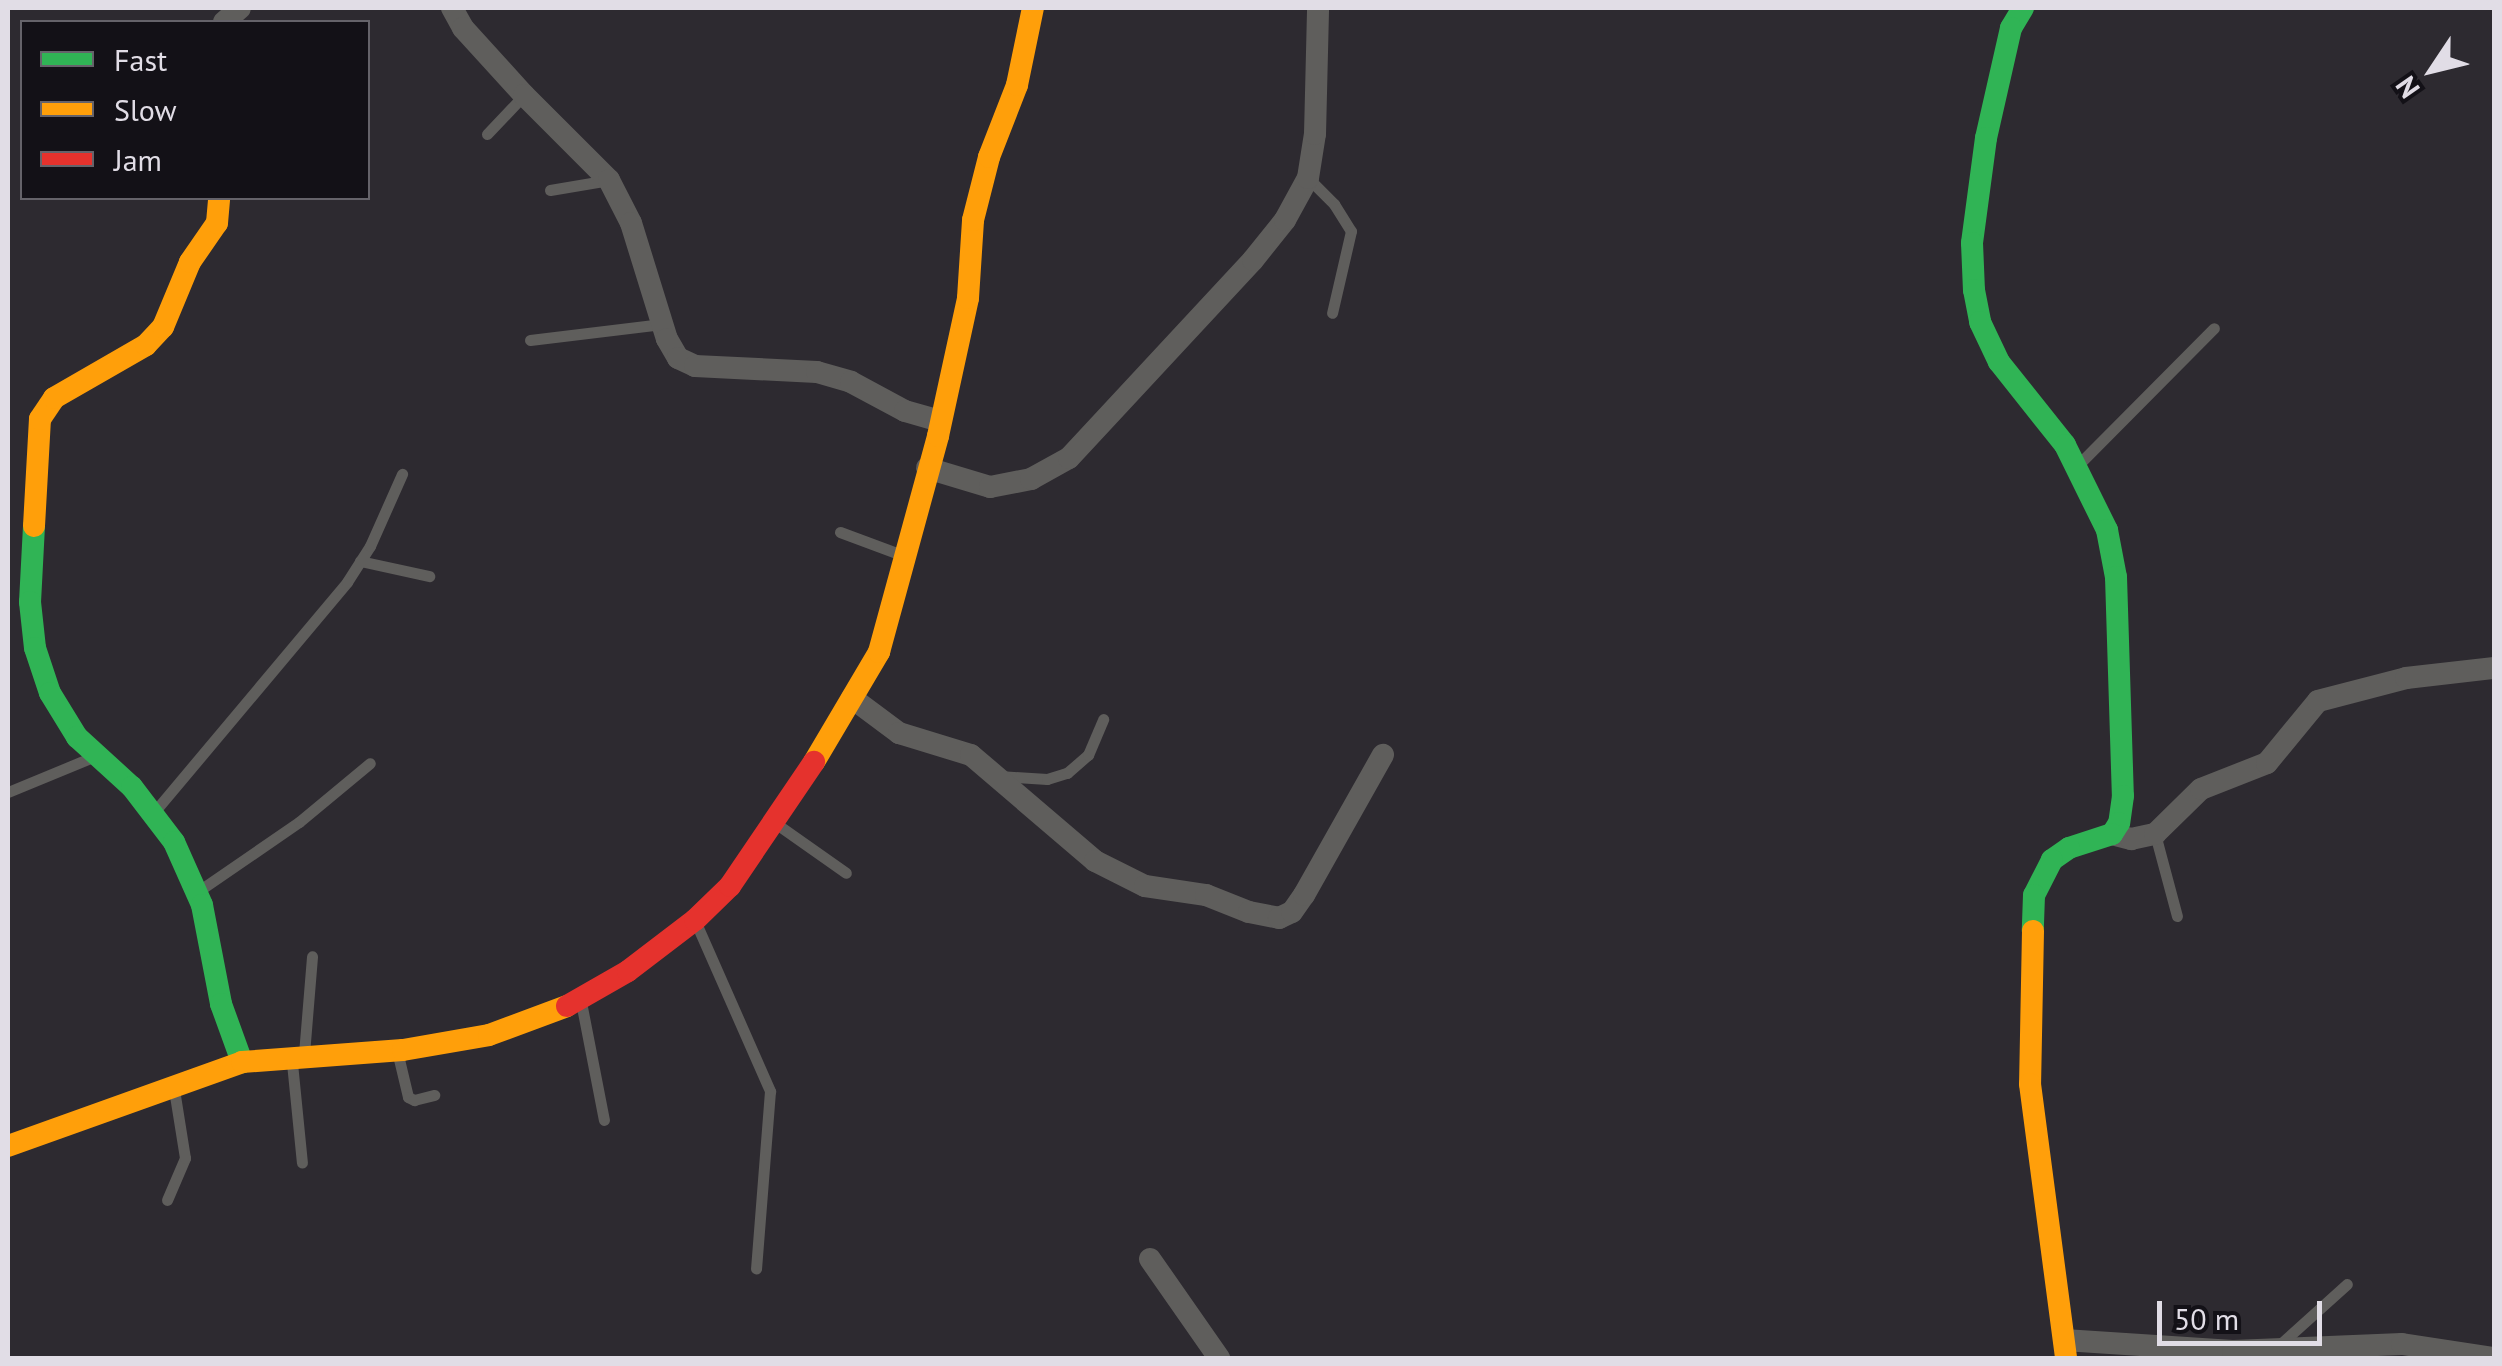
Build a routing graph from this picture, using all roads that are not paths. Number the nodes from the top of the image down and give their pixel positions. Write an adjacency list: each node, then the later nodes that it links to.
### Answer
1 (452, 8): 5 (street)
2 (1318, 8): 7 (street)
3 (2023, 8): 16 (street)
4 (1030, 9): 15 (street)
5 (524, 95): 6 (lane); 8 (street)
6 (487, 134)
7 (1308, 178): 11 (lane); 17 (street)
8 (609, 180): 9 (lane); 12 (street)
9 (550, 190)
10 (220, 200): 27 (street)
11 (1332, 313)
12 (662, 324): 14 (lane); 15 (street)
13 (2214, 328): 16 (lane)
14 (530, 340)
15 (940, 421): 17 (street)
16 (2077, 466): 33 (street)
17 (927, 468): 20 (street)
18 (402, 474): 21 (lane)
19 (840, 532): 20 (lane)
20 (904, 556): 24 (street)
21 (360, 561): 22 (lane); 31 (lane)
22 (429, 576)
23 (2494, 668): 34 (street)
24 (852, 698): 29 (street); 32 (street)
25 (1103, 718): 29 (lane)
26 (1383, 755): 29 (street)
27 (98, 756): 30 (lane); 31 (street)
28 (370, 763): 36 (lane)
29 (999, 776)
30 (8, 792)
31 (153, 814): 36 (street)
32 (778, 824): 35 (lane); 38 (street)
33 (2112, 834): 34 (street); 53 (street)
34 (2155, 834): 37 (lane)
35 (846, 874)
36 (196, 893): 43 (street)
37 (2177, 916)
38 (695, 920): 40 (street); 51 (lane)
39 (312, 956): 42 (lane)
40 (581, 1001): 41 (street); 46 (lane)
41 (397, 1051): 42 (street); 45 (lane)
42 (298, 1054): 43 (street); 48 (lane)
43 (242, 1062): 44 (street)
44 (173, 1084): 47 (street); 49 (lane)
45 (434, 1094)
46 (604, 1120)
47 (8, 1146)
48 (302, 1163)
49 (167, 1200)
50 (1150, 1259): 55 (street)
51 (756, 1268)
52 (2347, 1284): 54 (lane)
53 (2065, 1350): 54 (street)
54 (2274, 1350): 56 (street)
55 (1219, 1358)
56 (2494, 1358)

